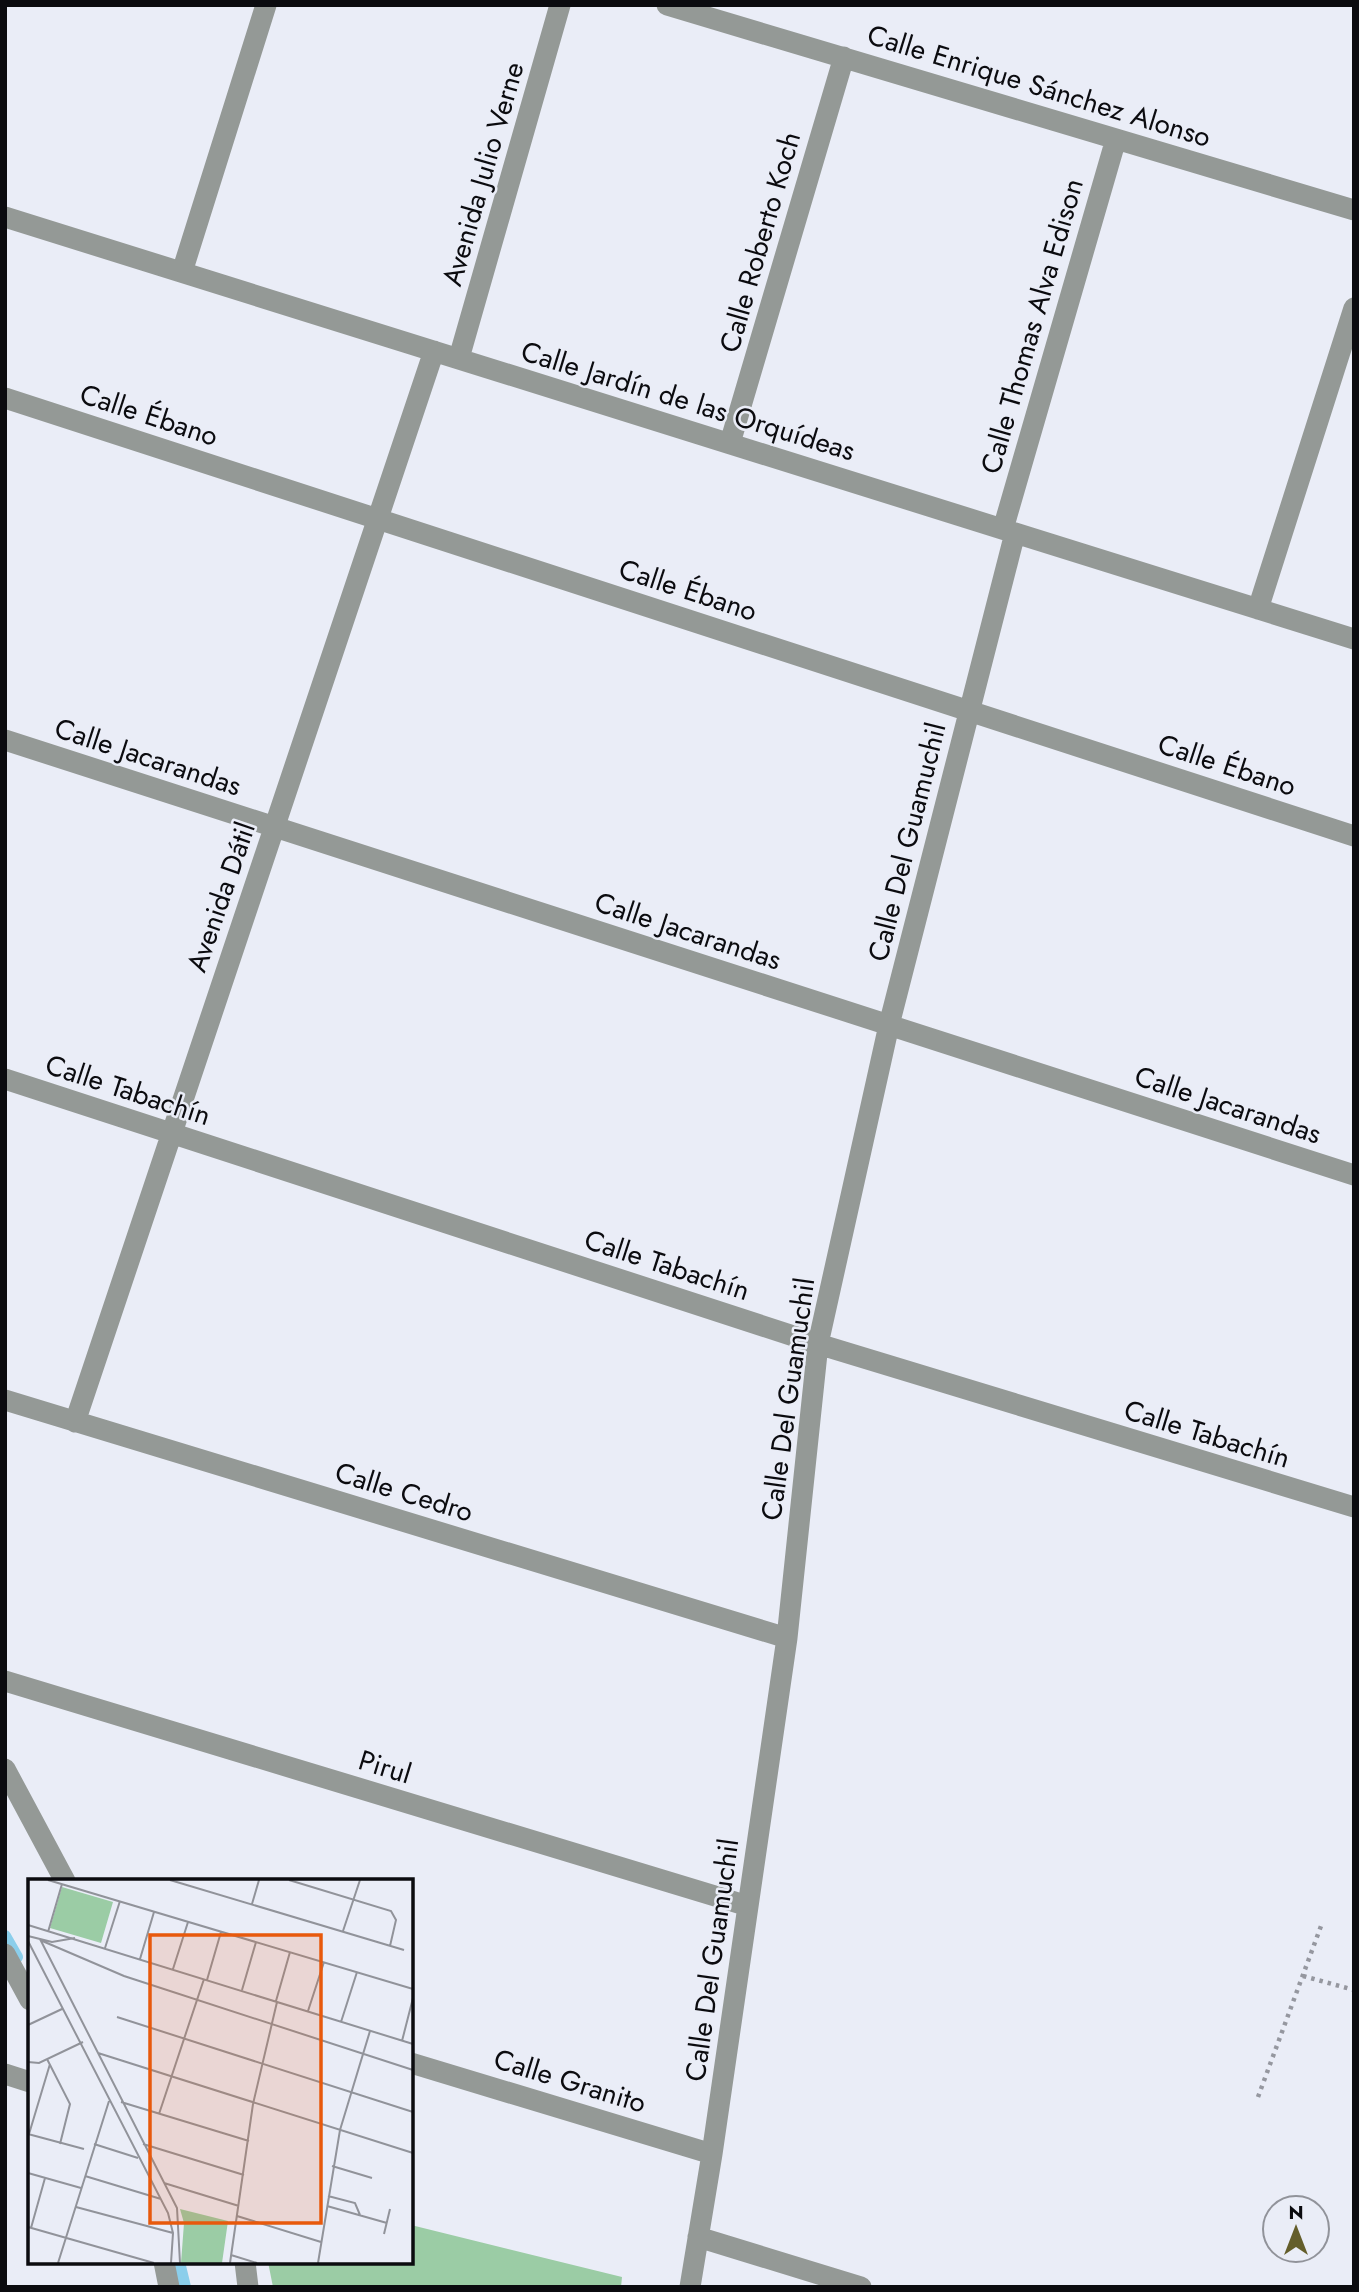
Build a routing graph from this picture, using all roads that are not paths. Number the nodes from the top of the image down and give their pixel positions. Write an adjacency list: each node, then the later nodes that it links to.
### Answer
1 (266, 5): 8 (street)
2 (560, 5): 11 (street, Avenida Julio Verne)
3 (667, 5): 4 (street, Calle Enrique Sánchez Alonso)
4 (844, 57): 5 (street, Calle Enrique Sánchez Alonso); 13 (street, Calle Roberto Koch)
5 (1116, 139): 6 (street, Calle Enrique Sánchez Alonso); 15 (street, Calle Thomas Alva Edison)
6 (1354, 209)
7 (5, 217): 8 (street, Calle Jardín de las Orquídeas)
8 (182, 272): 10 (street, Calle Jardín de las Orquídeas)
9 (1354, 308): 16 (street)
10 (434, 351): 11 (street, Calle Jardín de las Orquídeas); 14 (street, Avenida Dátil)
11 (459, 358): 13 (street, Calle Jardín de las Orquídeas)
12 (5, 398): 14 (street, Calle Ébano)
13 (730, 443): 15 (street, Calle Jardín de las Orquídeas)
14 (378, 519): 18 (street, Calle Ébano); 20 (street, Avenida Dátil)
15 (1009, 531): 16 (street, Calle Jardín de las Orquídeas); 18 (street, Calle Del Guamuchil)
16 (1258, 609): 17 (street, Calle Jardín de las Orquídeas)
17 (1354, 639)
18 (969, 711): 21 (street, Calle Ébano); 22 (street, Calle Del Guamuchil)
19 (5, 740): 20 (street, Calle Jacarandas)
20 (274, 827): 22 (street, Calle Jacarandas); 24 (street, Avenida Dátil)
21 (1354, 835)
22 (889, 1025): 25 (street, Calle Jacarandas); 26 (street, Calle Del Guamuchil)
23 (5, 1079): 24 (street, Calle Tabachín)
24 (172, 1133): 26 (street, Calle Tabachín); 28 (street, Avenida Dátil)
25 (1354, 1175)
26 (818, 1344): 29 (street, Calle Tabachín); 30 (street, Calle Del Guamuchil)
27 (5, 1400): 28 (street, Calle Cedro)
28 (75, 1422): 30 (street, Calle Cedro)
29 (1354, 1507)
30 (787, 1638): 34 (street, Calle Del Guamuchil)
31 (5, 1681): 34 (street, Pirul)
32 (5, 1769): 33 (street)
33 (64, 1879)
34 (748, 1906): 40 (street, Calle Del Guamuchil)
35 (5, 1954): 36 (street)
36 (28, 1996)
37 (413, 2064): 40 (street, Calle Granito)
38 (5, 2074): 39 (street)
39 (28, 2081)
40 (712, 2154): 41 (street, Calle Del Guamuchil)
41 (698, 2237): 46 (street, Calle Del Guamuchil); 47 (street)
42 (164, 2264): 44 (street)
43 (245, 2264): 45 (street)
44 (169, 2287)
45 (248, 2287)
46 (690, 2287)
47 (861, 2287)

